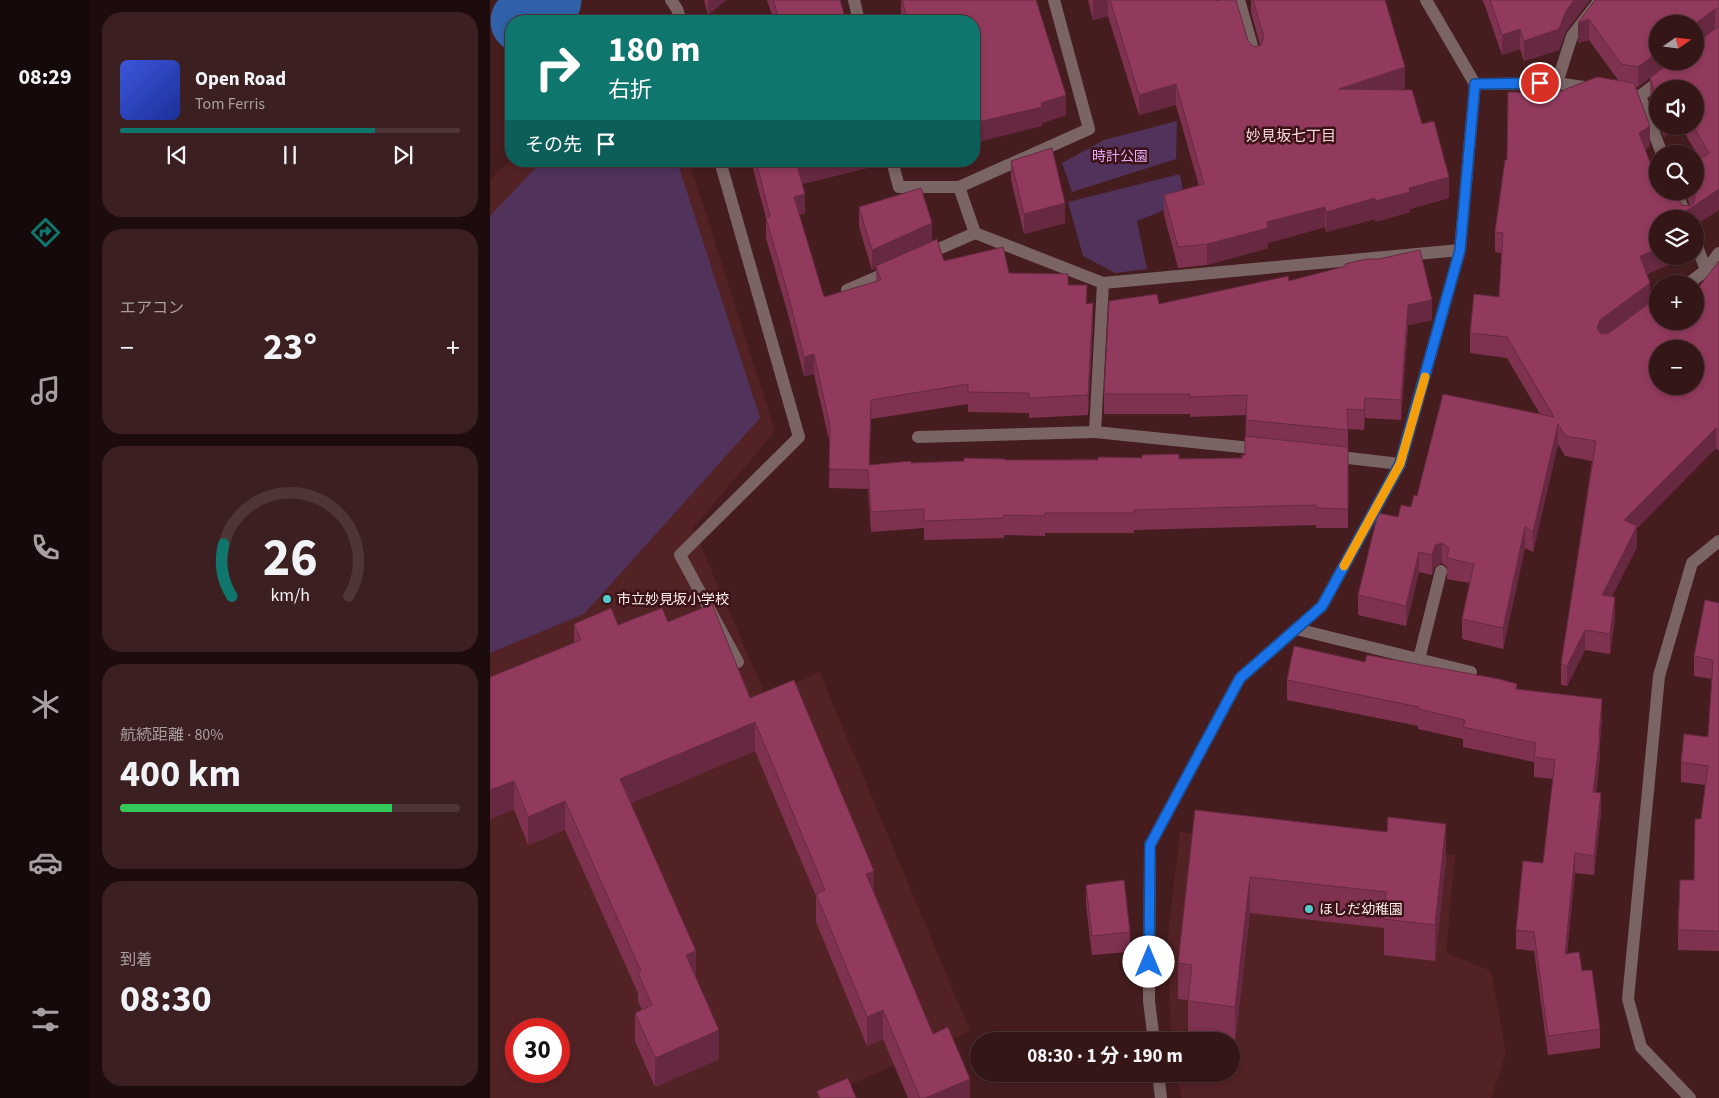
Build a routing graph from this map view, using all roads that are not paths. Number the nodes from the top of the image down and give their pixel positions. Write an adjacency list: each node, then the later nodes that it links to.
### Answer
1 (854, 0): 6 (street)
2 (1054, 0): 15 (street)
3 (1239, 0): 7 (street)
4 (1426, 0): 10 (street)
5 (1600, 0): 9 (street)
6 (858, 15)
7 (1256, 60)
8 (1674, 70): 11 (street)
9 (1556, 83): 10 (street); 11 (street)
10 (1475, 84): 17 (street)
11 (1640, 96): 12 (street)
12 (1659, 145)
13 (722, 167): 33 (street)
14 (894, 167): 15 (street)
15 (959, 187): 16 (street)
16 (975, 233): 22 (street); 23 (street)
17 (1460, 250): 22 (street); 28 (street)
18 (1719, 253): 20 (street)
19 (1704, 265): 20 (street)
20 (1706, 270): 21 (street)
21 (1700, 275)
22 (1102, 284): 24 (street)
23 (848, 290)
24 (1095, 432): 25 (street); 26 (street)
25 (918, 437)
26 (1272, 450)
27 (1322, 455): 28 (street)
28 (1400, 464): 31 (street)
29 (1719, 540): 38 (street)
30 (1441, 571): 32 (street)
31 (1296, 629): 32 (street); 35 (street)
32 (1420, 659): 34 (street)
33 (738, 662)
34 (1471, 672)
35 (1153, 1032)
36 (1159, 1082): 37 (street)
37 (1160, 1098)
38 (1690, 1098)

